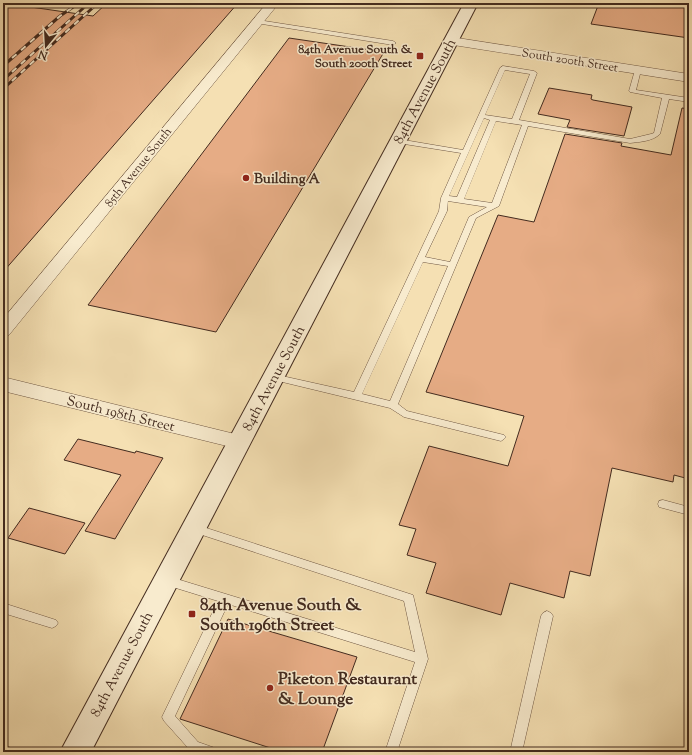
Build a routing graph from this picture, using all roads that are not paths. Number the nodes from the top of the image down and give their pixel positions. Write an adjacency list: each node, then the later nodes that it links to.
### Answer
1 (273, 3): 3 (street, 85th Avenue South)
2 (471, 3): 4 (main road, 84th Avenue South)
3 (258, 22): 5 (lane); 21 (street, 85th Avenue South)
4 (451, 41): 6 (street, South 200th Street); 14 (main road, 84th Avenue South)
5 (393, 43)
6 (638, 70): 7 (street, South 200th Street); 8 (lane)
7 (689, 78)
8 (666, 96): 9 (lane); 13 (lane)
9 (689, 100)
10 (482, 116): 11 (lane); 12 (lane); 15 (lane)
11 (494, 118): 12 (lane); 17 (lane)
12 (515, 122): 13 (lane)
13 (526, 123): 18 (lane)
14 (398, 141): 15 (lane); 22 (main road, 84th Avenue South)
15 (465, 152): 16 (lane)
16 (445, 198): 17 (lane); 19 (lane)
17 (460, 200): 18 (lane)
18 (494, 206): 20 (lane)
19 (422, 259): 20 (lane); 24 (lane)
20 (453, 265): 25 (lane)
21 (3, 332)
22 (273, 377): 24 (lane); 27 (main road, 84th Avenue South)
23 (3, 384): 27 (street, South 198th Street)
24 (357, 396): 25 (lane)
25 (393, 405): 26 (lane)
26 (501, 437)
27 (239, 442): 30 (main road, 84th Avenue South)
28 (663, 504): 29 (lane)
29 (689, 511)
30 (193, 528): 31 (main road, 84th Avenue South); 36 (lane)
31 (165, 581): 32 (lane); 39 (main road, 84th Avenue South)
32 (225, 599): 36 (lane); 40 (lane)
33 (3, 608): 35 (lane)
34 (547, 616): 42 (lane)
35 (52, 623)
36 (422, 659): 41 (lane)
37 (3, 750): 38 (lane)
38 (7, 752)
39 (75, 752)
40 (211, 752)
41 (391, 752)
42 (516, 752)

